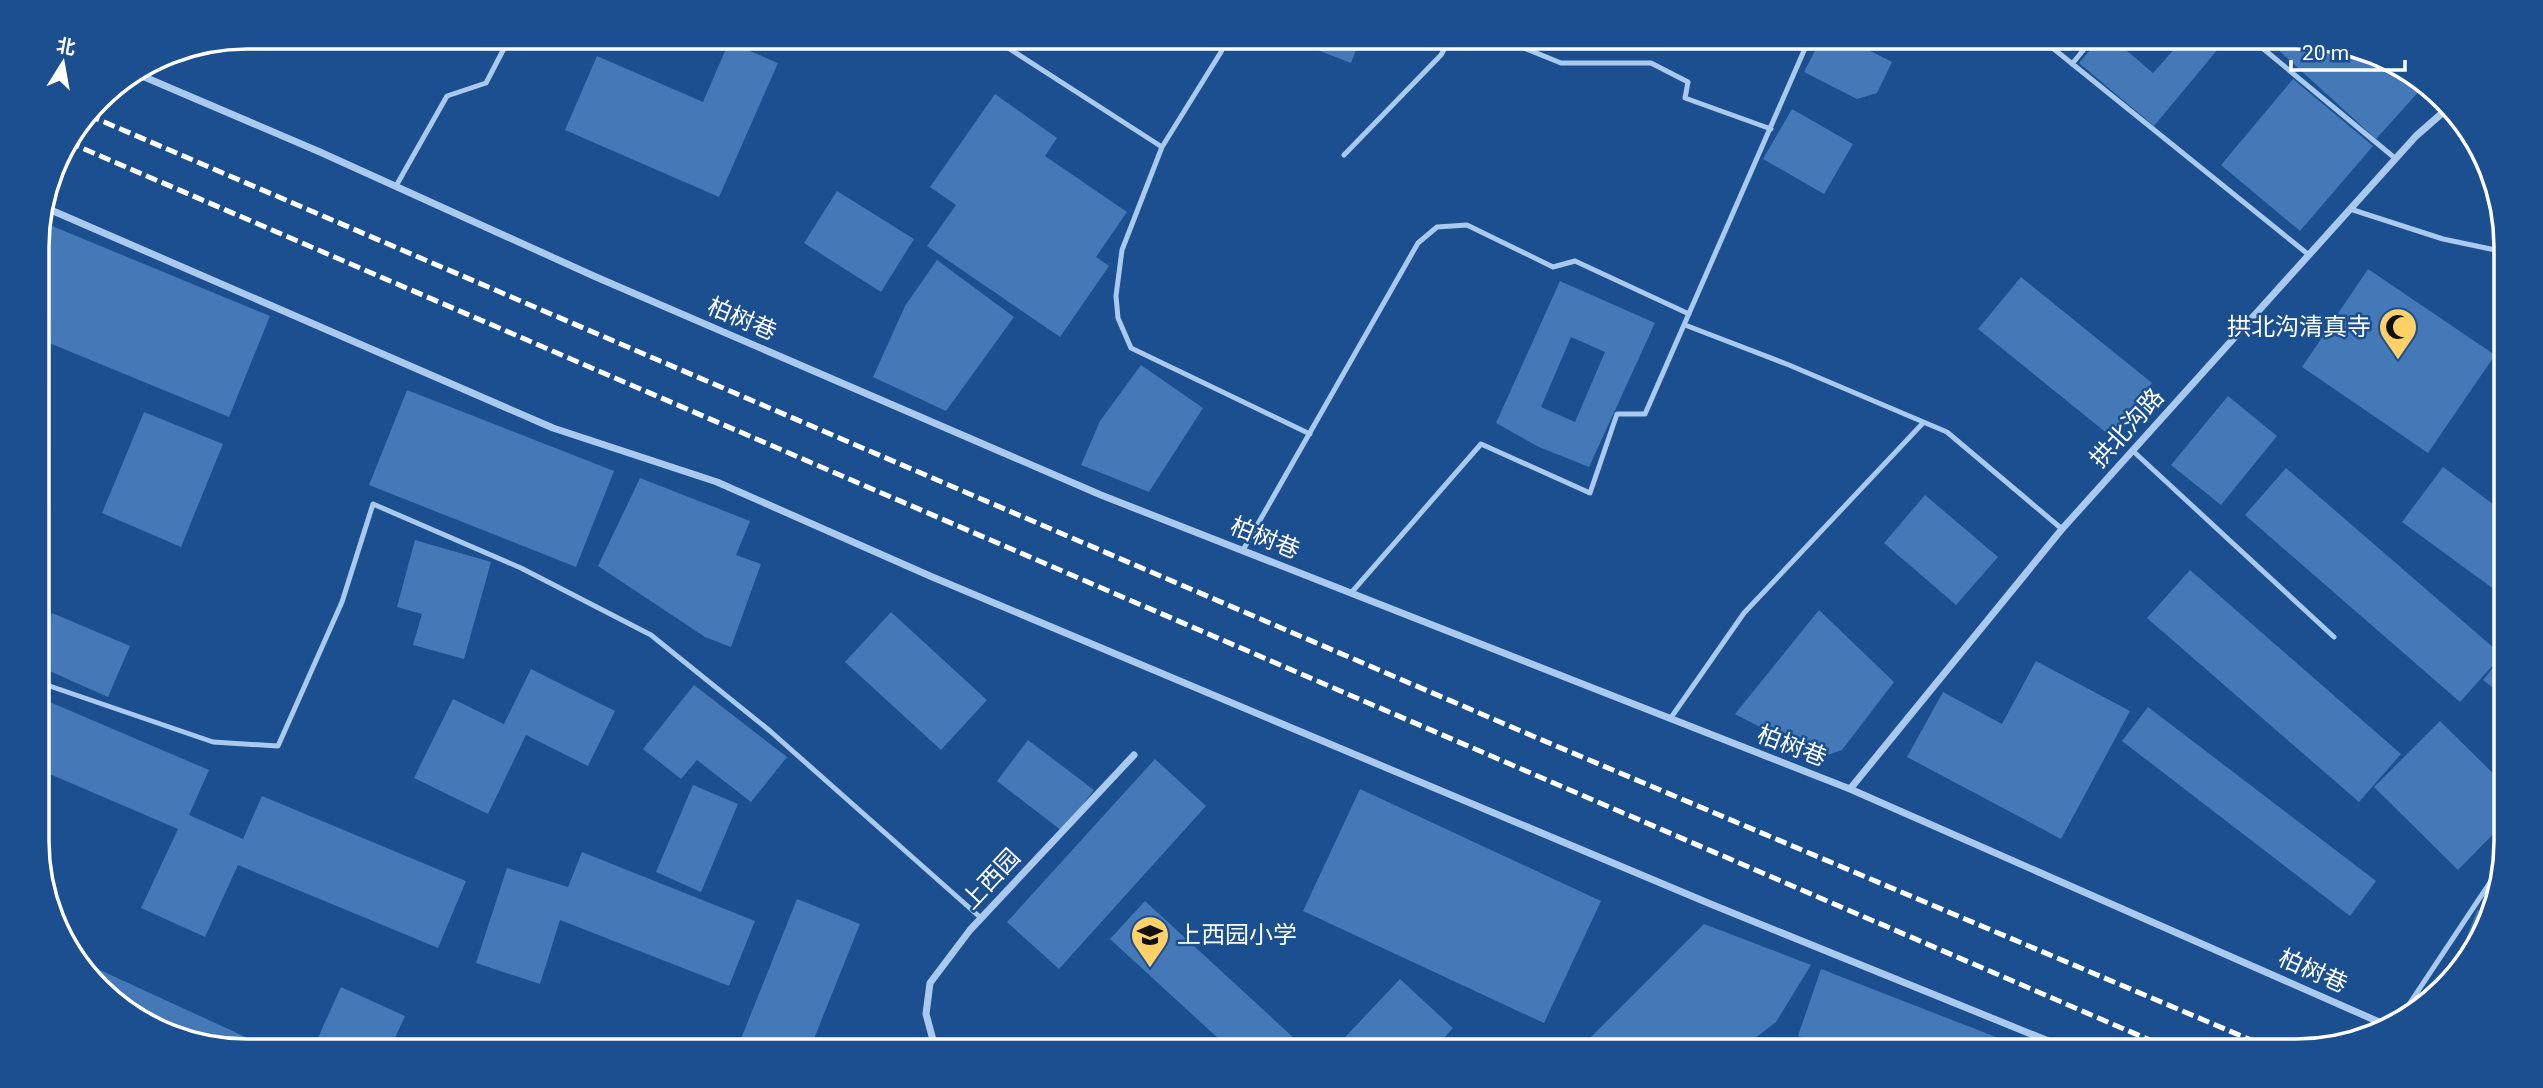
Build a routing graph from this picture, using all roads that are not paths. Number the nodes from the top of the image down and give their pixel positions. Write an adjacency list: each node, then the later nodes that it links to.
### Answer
1 (504, 49): 17 (lane)
2 (1009, 49): 14 (lane)
3 (1222, 49): 14 (lane)
4 (1444, 49): 15 (lane)
5 (1531, 49): 13 (lane)
6 (1805, 49): 13 (lane)
7 (2054, 49): 10 (lane)
8 (2084, 49): 10 (lane)
9 (2263, 49): 16 (lane)
10 (2072, 64): 21 (lane)
11 (145, 77): 17 (street, 柏树巷)
12 (2442, 113): 16 (street, 拱北沟路)
13 (1771, 129): 22 (lane)
14 (1162, 147): 25 (lane)
15 (1344, 155)
16 (2396, 159): 18 (street, 拱北沟路)
17 (396, 187): 28 (street, 柏树巷)
18 (2350, 209): 20 (lane); 21 (street, 拱北沟路)
19 (53, 211): 40 (street)
20 (2494, 249)
21 (2309, 255): 26 (street, 拱北沟路)
22 (1689, 314): 23 (lane); 25 (lane)
23 (1685, 325): 24 (lane); 29 (lane)
24 (1923, 423): 27 (lane); 32 (lane)
25 (1310, 434): 28 (lane)
26 (2133, 451): 27 (street, 拱北沟路); 30 (lane)
27 (2062, 529): 34 (street, 拱北沟路)
28 (1244, 550): 29 (street, 柏树巷)
29 (1351, 593): 32 (street, 柏树巷)
30 (2334, 637)
31 (49, 686): 36 (lane)
32 (1670, 719): 34 (street, 柏树巷)
33 (1134, 755): 36 (street, 上西园)
34 (1850, 789): 38 (street, 柏树巷)
35 (2489, 884): 37 (lane)
36 (981, 918): 39 (street, 上西园)
37 (2410, 1003)
38 (2378, 1021)
39 (933, 1039)
40 (2044, 1039)

